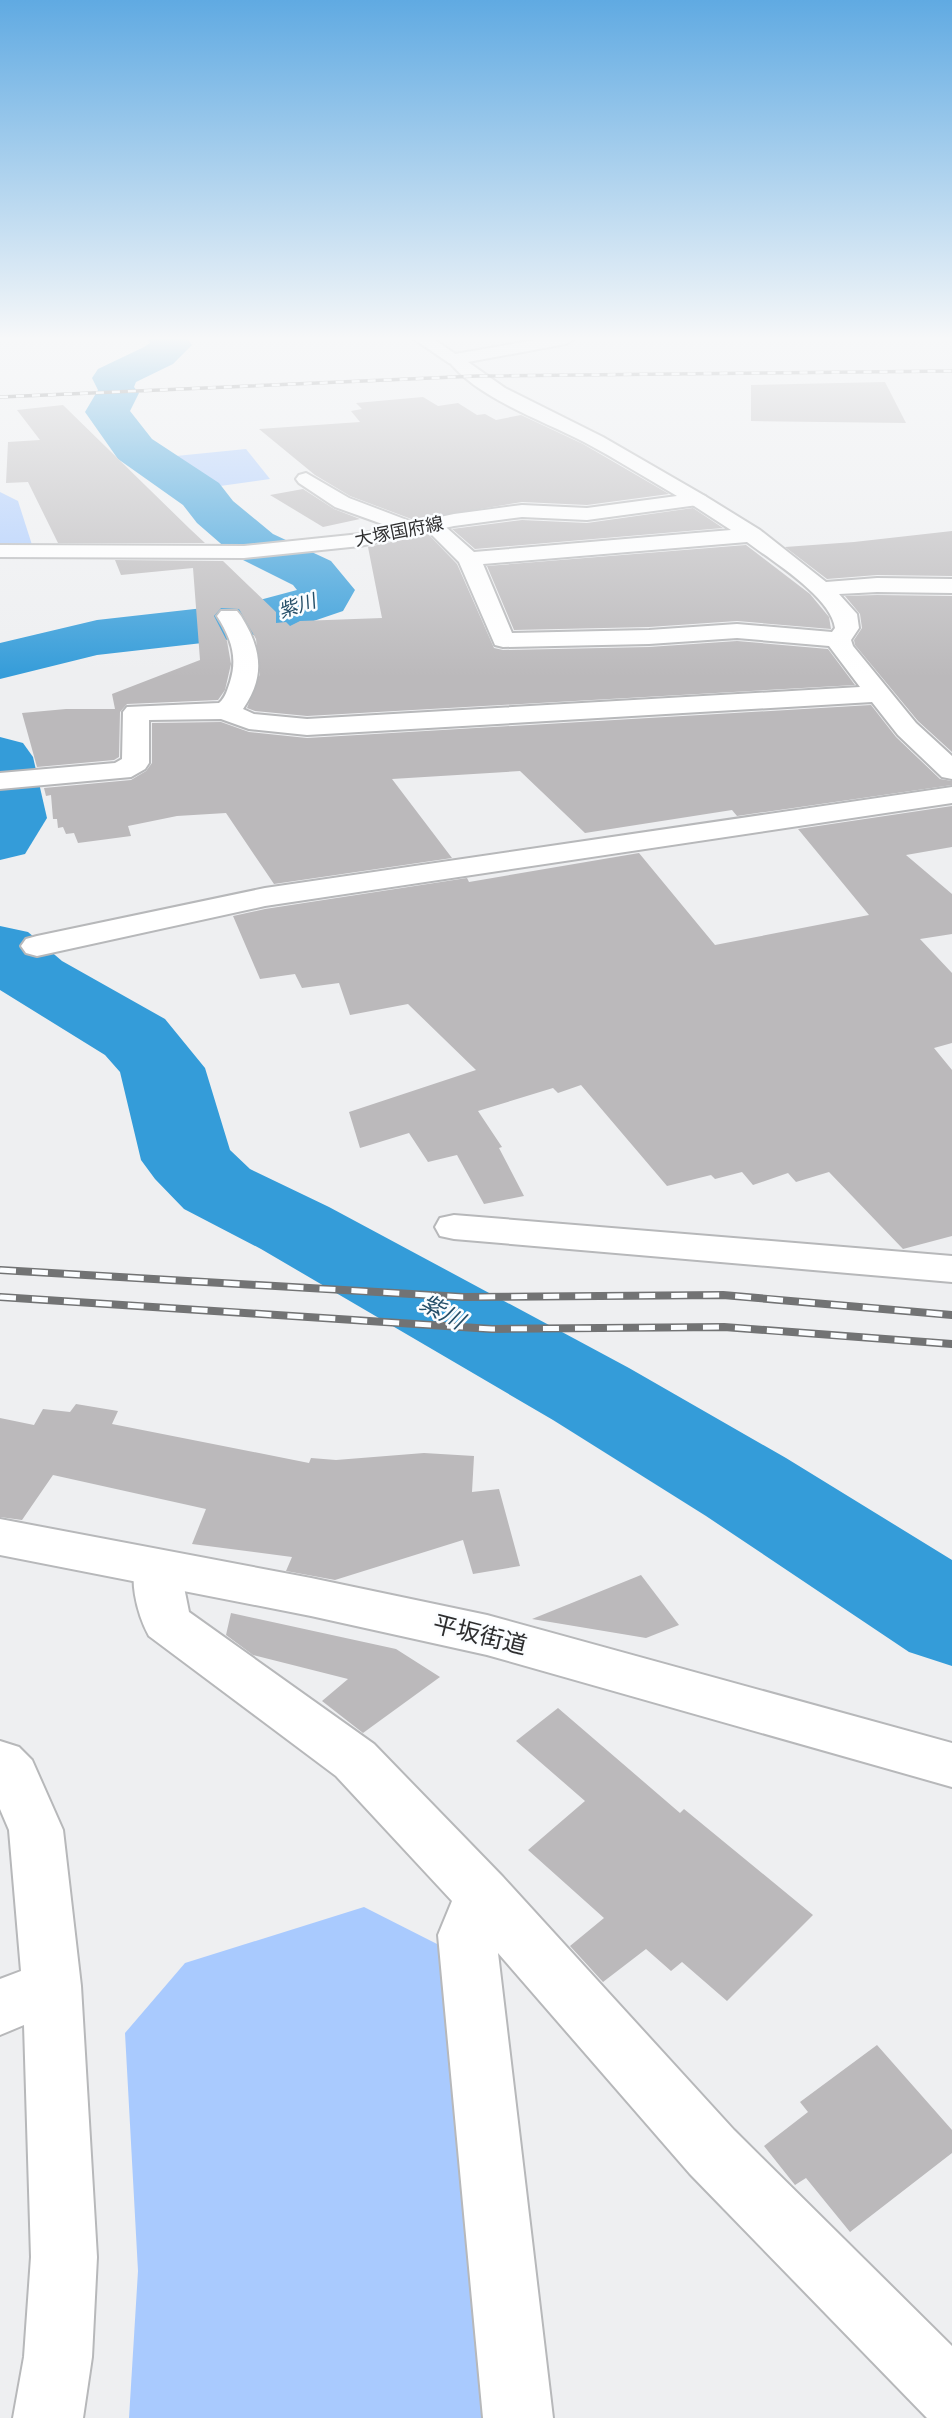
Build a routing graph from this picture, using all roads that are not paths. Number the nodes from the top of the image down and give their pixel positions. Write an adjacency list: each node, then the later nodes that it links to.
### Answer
1 (614, 452): 3 (street)
2 (306, 479): 4 (street)
3 (698, 500): 4 (street, 大塚国府線); 5 (street)
4 (423, 527): 6 (street, 大塚国府線); 7 (street)
5 (752, 535): 7 (street); 9 (street)
6 (0, 551)
7 (469, 559): 11 (street)
8 (952, 586): 9 (street)
9 (821, 589): 11 (street)
10 (233, 622): 13 (street)
11 (839, 640): 12 (street)
12 (877, 694): 13 (street); 14 (street)
13 (225, 710): 15 (street)
14 (952, 771)
15 (8, 780)
16 (952, 796): 17 (street)
17 (37, 946)
18 (454, 1227): 19 (street)
19 (952, 1269)
20 (0, 1537): 21 (street, 平坂街道)
21 (156, 1567): 23 (street, 平坂街道); 24 (street)
22 (0, 1763): 25 (street)
23 (952, 1765)
24 (483, 1895): 26 (street); 28 (street)
25 (26, 1997): 27 (street)
26 (952, 2394)
27 (48, 2418)
28 (518, 2418)

